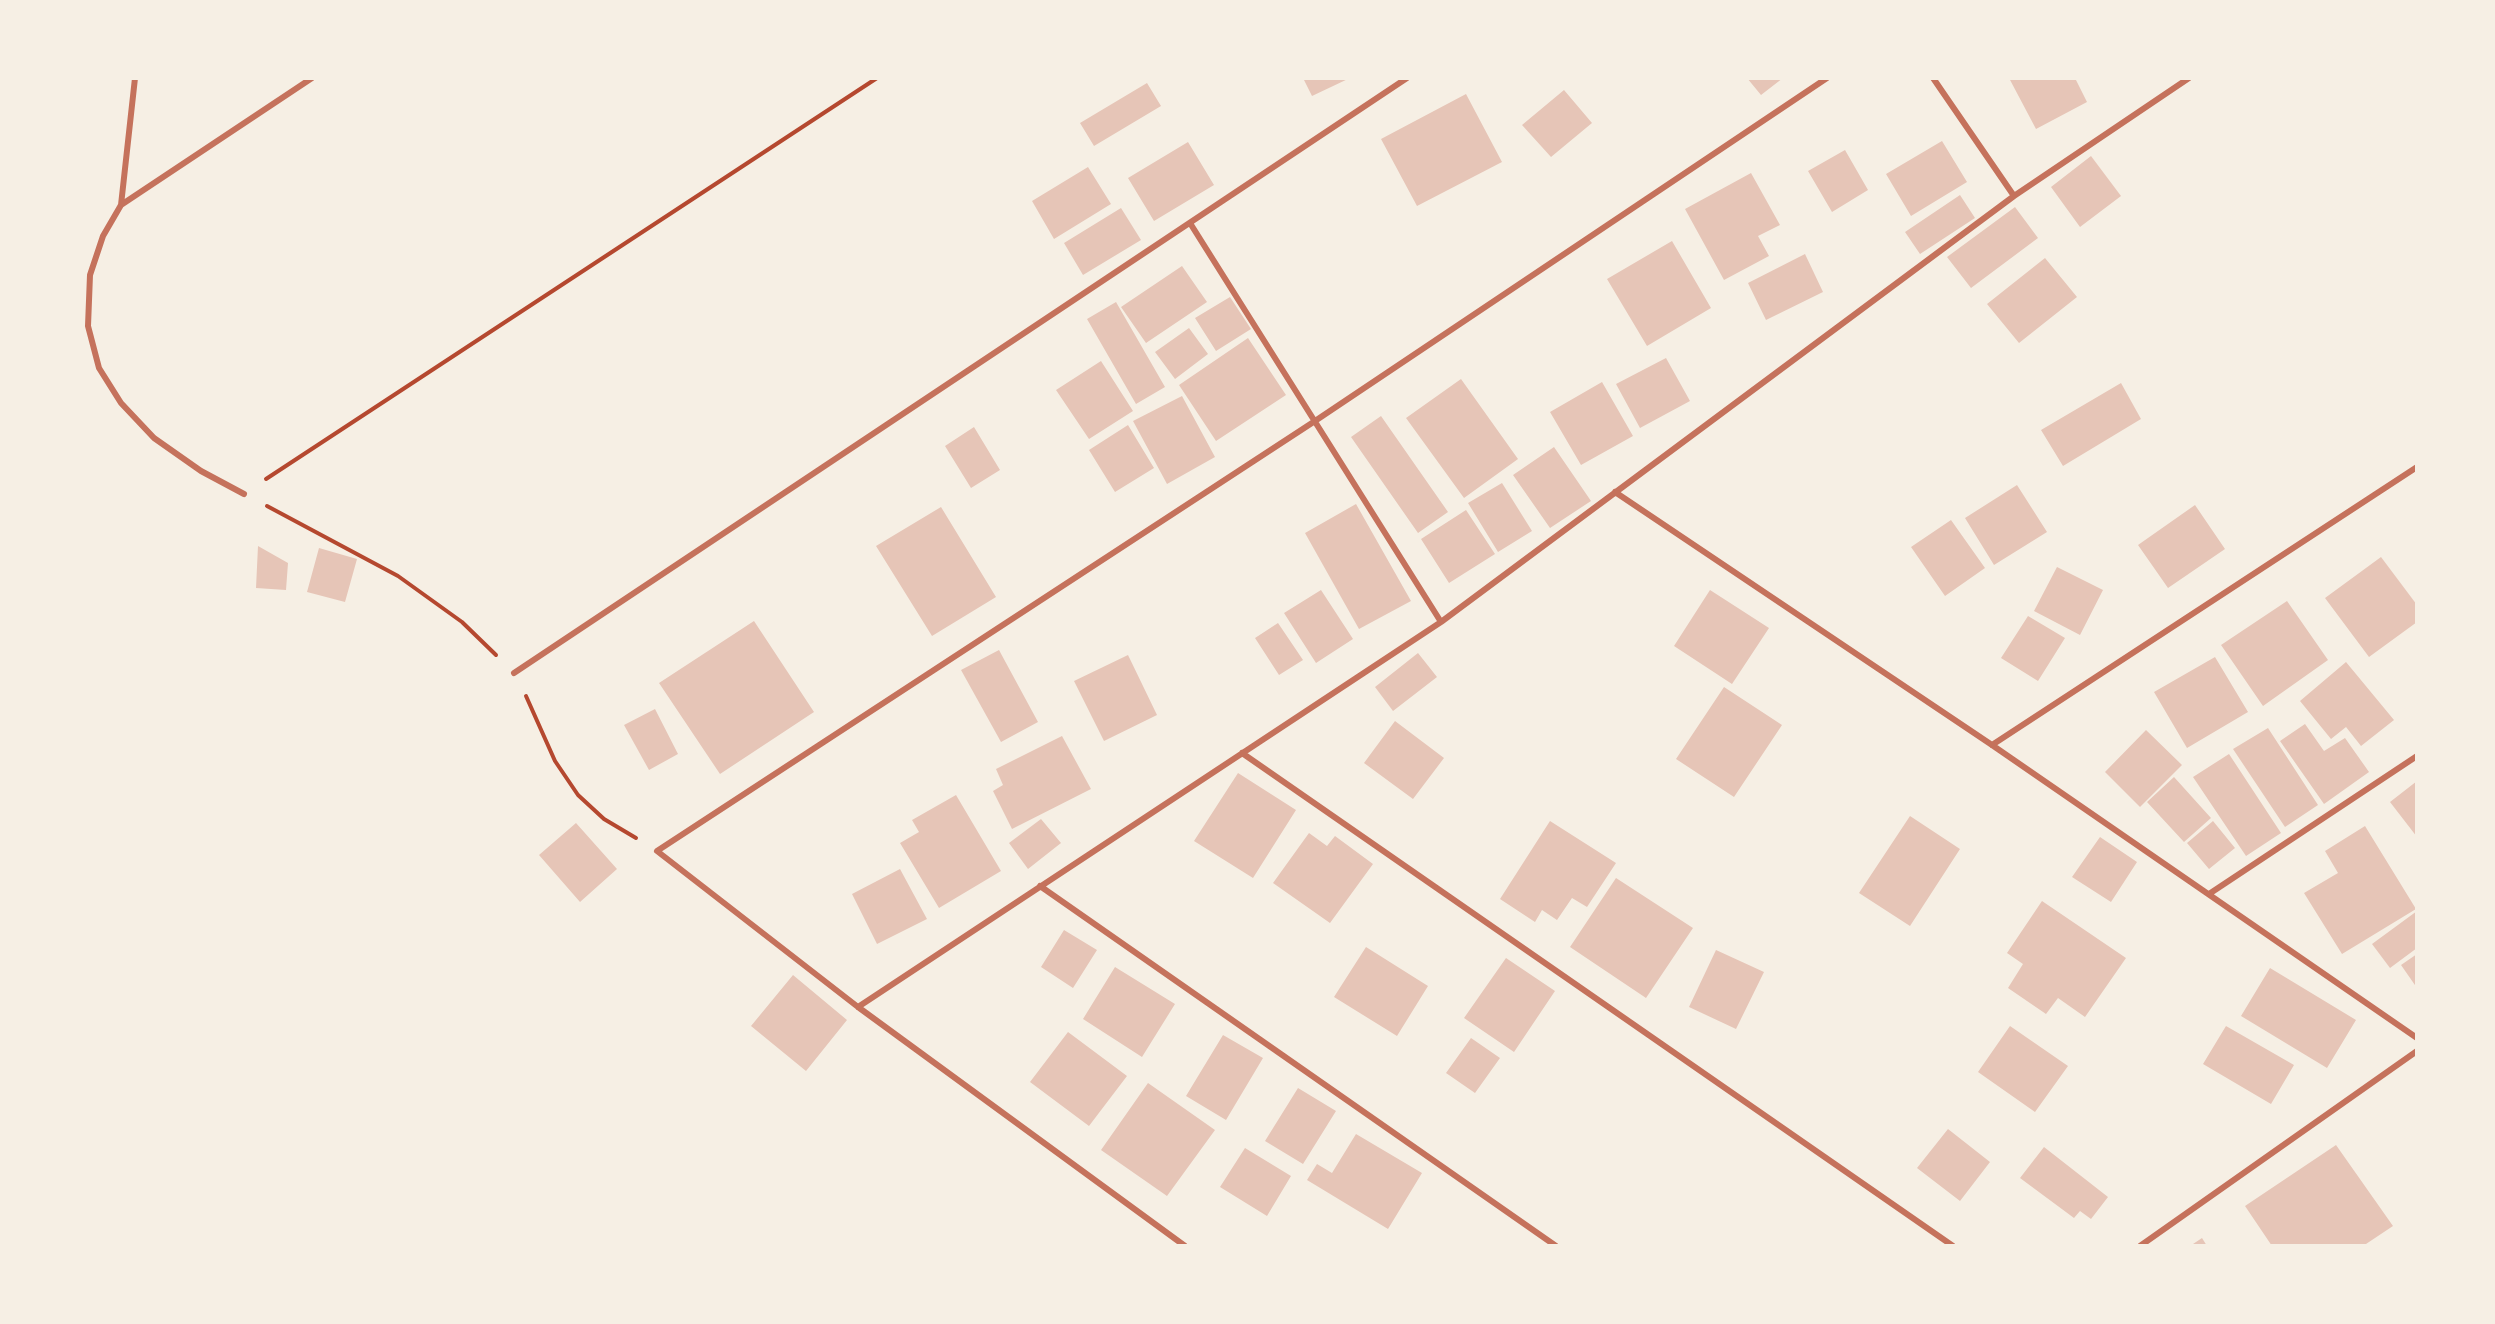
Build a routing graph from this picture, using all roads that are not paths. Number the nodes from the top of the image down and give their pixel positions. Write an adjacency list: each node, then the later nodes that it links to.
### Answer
1 (135, 78): 8 (street)
2 (312, 78): 8 (street)
3 (1407, 78): 9 (street)
4 (1827, 78): 10 (street)
5 (1933, 78): 7 (street)
6 (2189, 78): 7 (street)
7 (2014, 196): 12 (street)
8 (121, 205): 13 (street)
9 (1190, 223): 10 (street); 15 (street)
10 (1315, 421): 14 (street); 21 (street)
11 (2417, 467): 16 (street)
12 (1615, 492): 14 (street); 16 (street)
13 (244, 494)
14 (1441, 622): 17 (street)
15 (514, 673)
16 (1992, 745): 20 (street)
17 (1242, 753): 19 (street); 26 (street)
18 (2417, 756): 20 (street)
19 (1040, 886): 21 (street); 25 (street)
20 (2209, 894): 22 (street)
21 (858, 1007): 24 (street)
22 (2417, 1038)
23 (2417, 1051): 27 (street)
24 (1185, 1246)
25 (1556, 1246)
26 (1953, 1246)
27 (2140, 1246)

